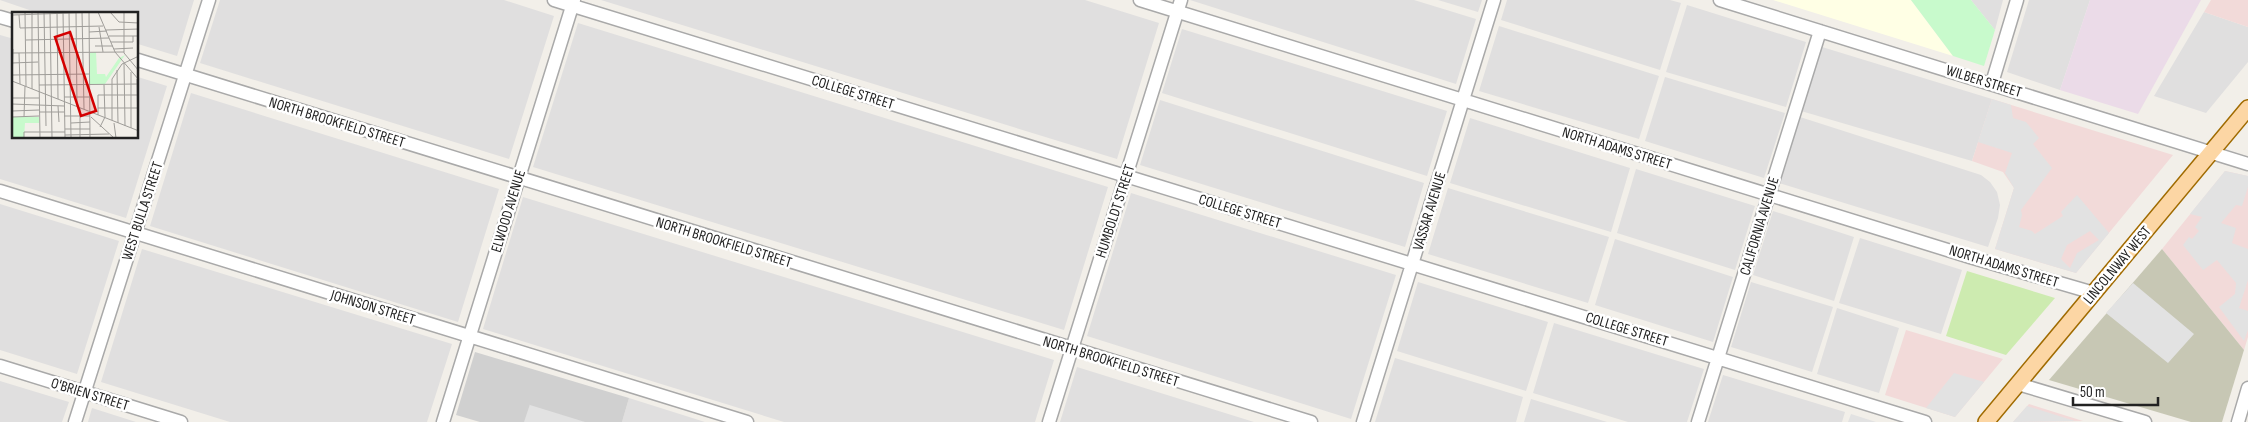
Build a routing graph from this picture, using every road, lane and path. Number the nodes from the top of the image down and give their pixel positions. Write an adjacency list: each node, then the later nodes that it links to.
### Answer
1 (209, 0): 13 (street, WEST BULLA STREET)
2 (554, 0): 7 (street, COLLEGE STREET)
3 (1140, 0): 8 (street, NORTH ADAMS STREET)
4 (1494, 0): 15 (street, VASSAR AVENUE)
5 (1720, 0): 11 (street, WILBER STREET)
6 (2017, 0): 14 (street)
7 (573, 3): 19 (street, COLLEGE STREET); 20 (street, ELWOOD AVENUE)
8 (1179, 6): 15 (street, NORTH ADAMS STREET); 19 (street, HUMBOLDT STREET)
9 (0, 17): 10 (street)
10 (12, 21)
11 (1820, 31): 14 (street, WILBER STREET); 22 (street, CALIFORNIA AVENUE)
12 (139, 60): 13 (street, NORTH BROOKFIELD STREET)
13 (186, 75): 20 (street, NORTH BROOKFIELD STREET); 23 (street, WEST BULLA STREET)
14 (1992, 84): 17 (street, WILBER STREET)
15 (1463, 101): 22 (street, NORTH ADAMS STREET); 24 (street, VASSAR AVENUE)
16 (2248, 108): 17 (main road, LINCOLNWAY WEST)
17 (2210, 153): 18 (street, WILBER STREET); 25 (main road, LINCOLNWAY WEST)
18 (2248, 164)
19 (1126, 176): 24 (street, COLLEGE STREET); 27 (street, HUMBOLDT STREET)
20 (518, 178): 26 (street, ELWOOD AVENUE); 27 (street, NORTH BROOKFIELD STREET)
21 (0, 191): 23 (street, JOHNSON STREET)
22 (1769, 195): 25 (street, NORTH ADAMS STREET); 28 (street, CALIFORNIA AVENUE)
23 (135, 233): 26 (street, JOHNSON STREET); 32 (street, WEST BULLA STREET)
24 (1412, 264): 28 (street, COLLEGE STREET); 39 (street, VASSAR AVENUE)
25 (2094, 293): 30 (main road, LINCOLNWAY WEST)
26 (469, 338): 35 (street, ELWOOD AVENUE); 36 (street, JOHNSON STREET)
27 (1072, 349): 37 (street, HUMBOLDT STREET); 38 (street, NORTH BROOKFIELD STREET)
28 (1718, 357): 40 (street, CALIFORNIA AVENUE); 41 (street, COLLEGE STREET)
29 (0, 366): 32 (street, O'BRIEN STREET)
30 (2018, 384): 42 (main road, LINCOLNWAY WEST); 43 (street)
31 (2248, 388): 44 (street)
32 (84, 392): 33 (street, WEST BULLA STREET); 34 (street, O'BRIEN STREET)
33 (75, 422)
34 (181, 422)
35 (443, 422)
36 (747, 422)
37 (1049, 422)
38 (1310, 422)
39 (1363, 422)
40 (1698, 422)
41 (1926, 422)
42 (1986, 422)
43 (2145, 422)
44 (2238, 422)

